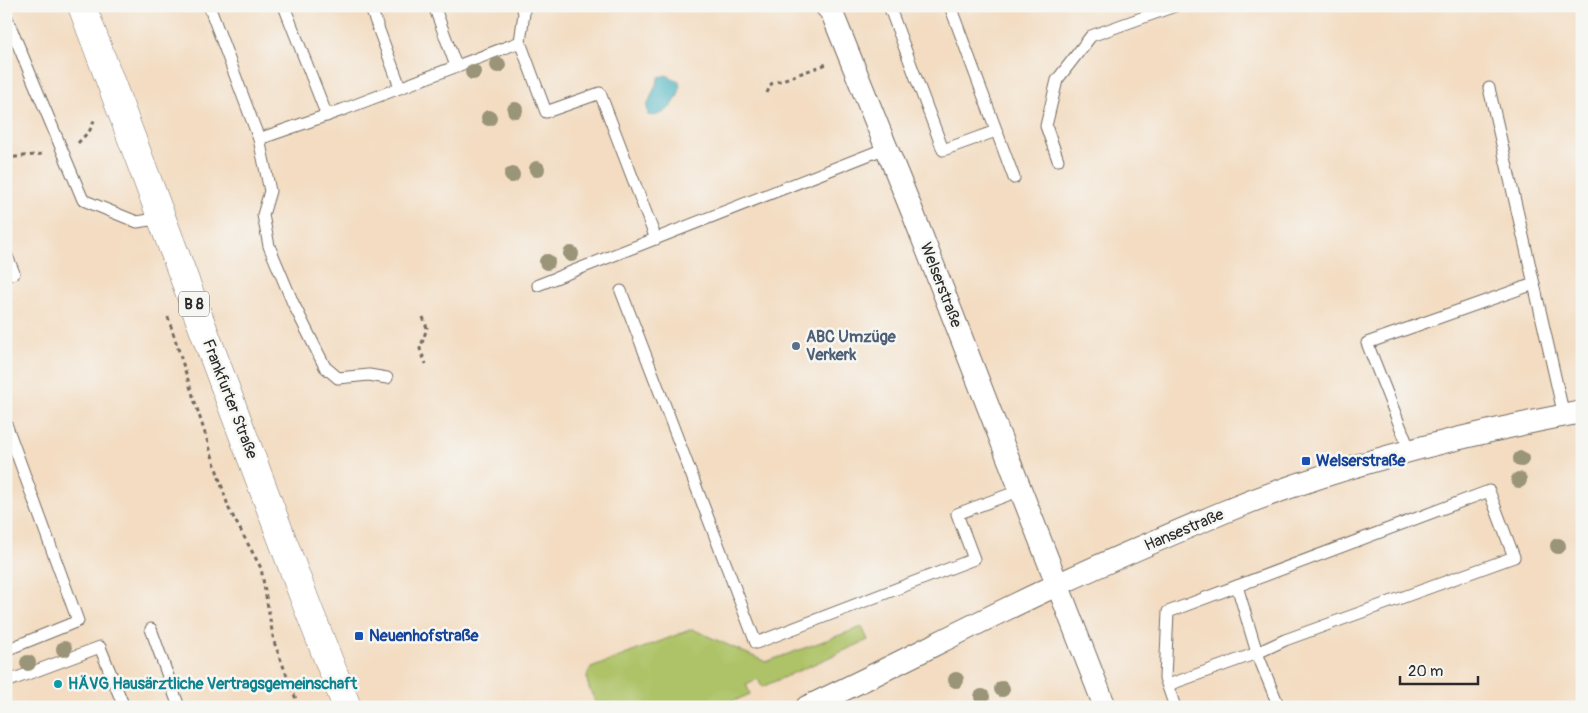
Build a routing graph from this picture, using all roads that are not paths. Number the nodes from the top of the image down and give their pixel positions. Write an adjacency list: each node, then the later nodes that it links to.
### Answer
1 (82, 6): 22 (main road, Frankfurter Straße / B 8)
2 (209, 6): 18 (lane)
3 (284, 6): 16 (lane)
4 (370, 6): 14 (lane)
5 (434, 6): 13 (lane)
6 (522, 6): 12 (lane)
7 (826, 6): 19 (street, Welserstraße)
8 (889, 6): 17 (lane)
9 (950, 6): 17 (lane)
10 (1175, 6): 20 (lane)
11 (6, 16): 22 (lane)
12 (520, 42): 13 (lane); 23 (lane)
13 (456, 66): 14 (lane)
14 (400, 87): 16 (lane)
15 (1489, 88): 26 (lane)
16 (326, 116): 18 (lane)
17 (996, 131): 21 (lane)
18 (259, 139): 29 (lane)
19 (886, 148): 23 (lane); 33 (street, Welserstraße)
20 (1058, 160)
21 (1014, 178)
22 (162, 218): 43 (main road, Frankfurter Straße / B 8)
23 (656, 239): 27 (lane)
24 (6, 254): 25 (lane)
25 (6, 276)
26 (1534, 284): 30 (lane); 32 (lane)
27 (538, 285)
28 (621, 291): 33 (lane)
29 (387, 378)
30 (1573, 414): 32 (street, Hansestraße)
31 (6, 424): 37 (lane)
32 (1410, 451): 34 (street, Hansestraße)
33 (1021, 490): 34 (street, Welserstraße)
34 (1058, 584): 44 (street, Hansestraße); 45 (street, Welserstraße)
35 (1237, 586): 38 (lane); 38 (lane); 40 (lane)
36 (151, 629): 42 (lane)
37 (6, 650)
38 (1257, 653): 40 (lane); 47 (lane)
39 (6, 682): 41 (lane)
40 (1168, 685): 46 (lane)
41 (124, 707)
42 (179, 707)
43 (347, 707)
44 (807, 707)
45 (1105, 707)
46 (1175, 707)
47 (1279, 707)

